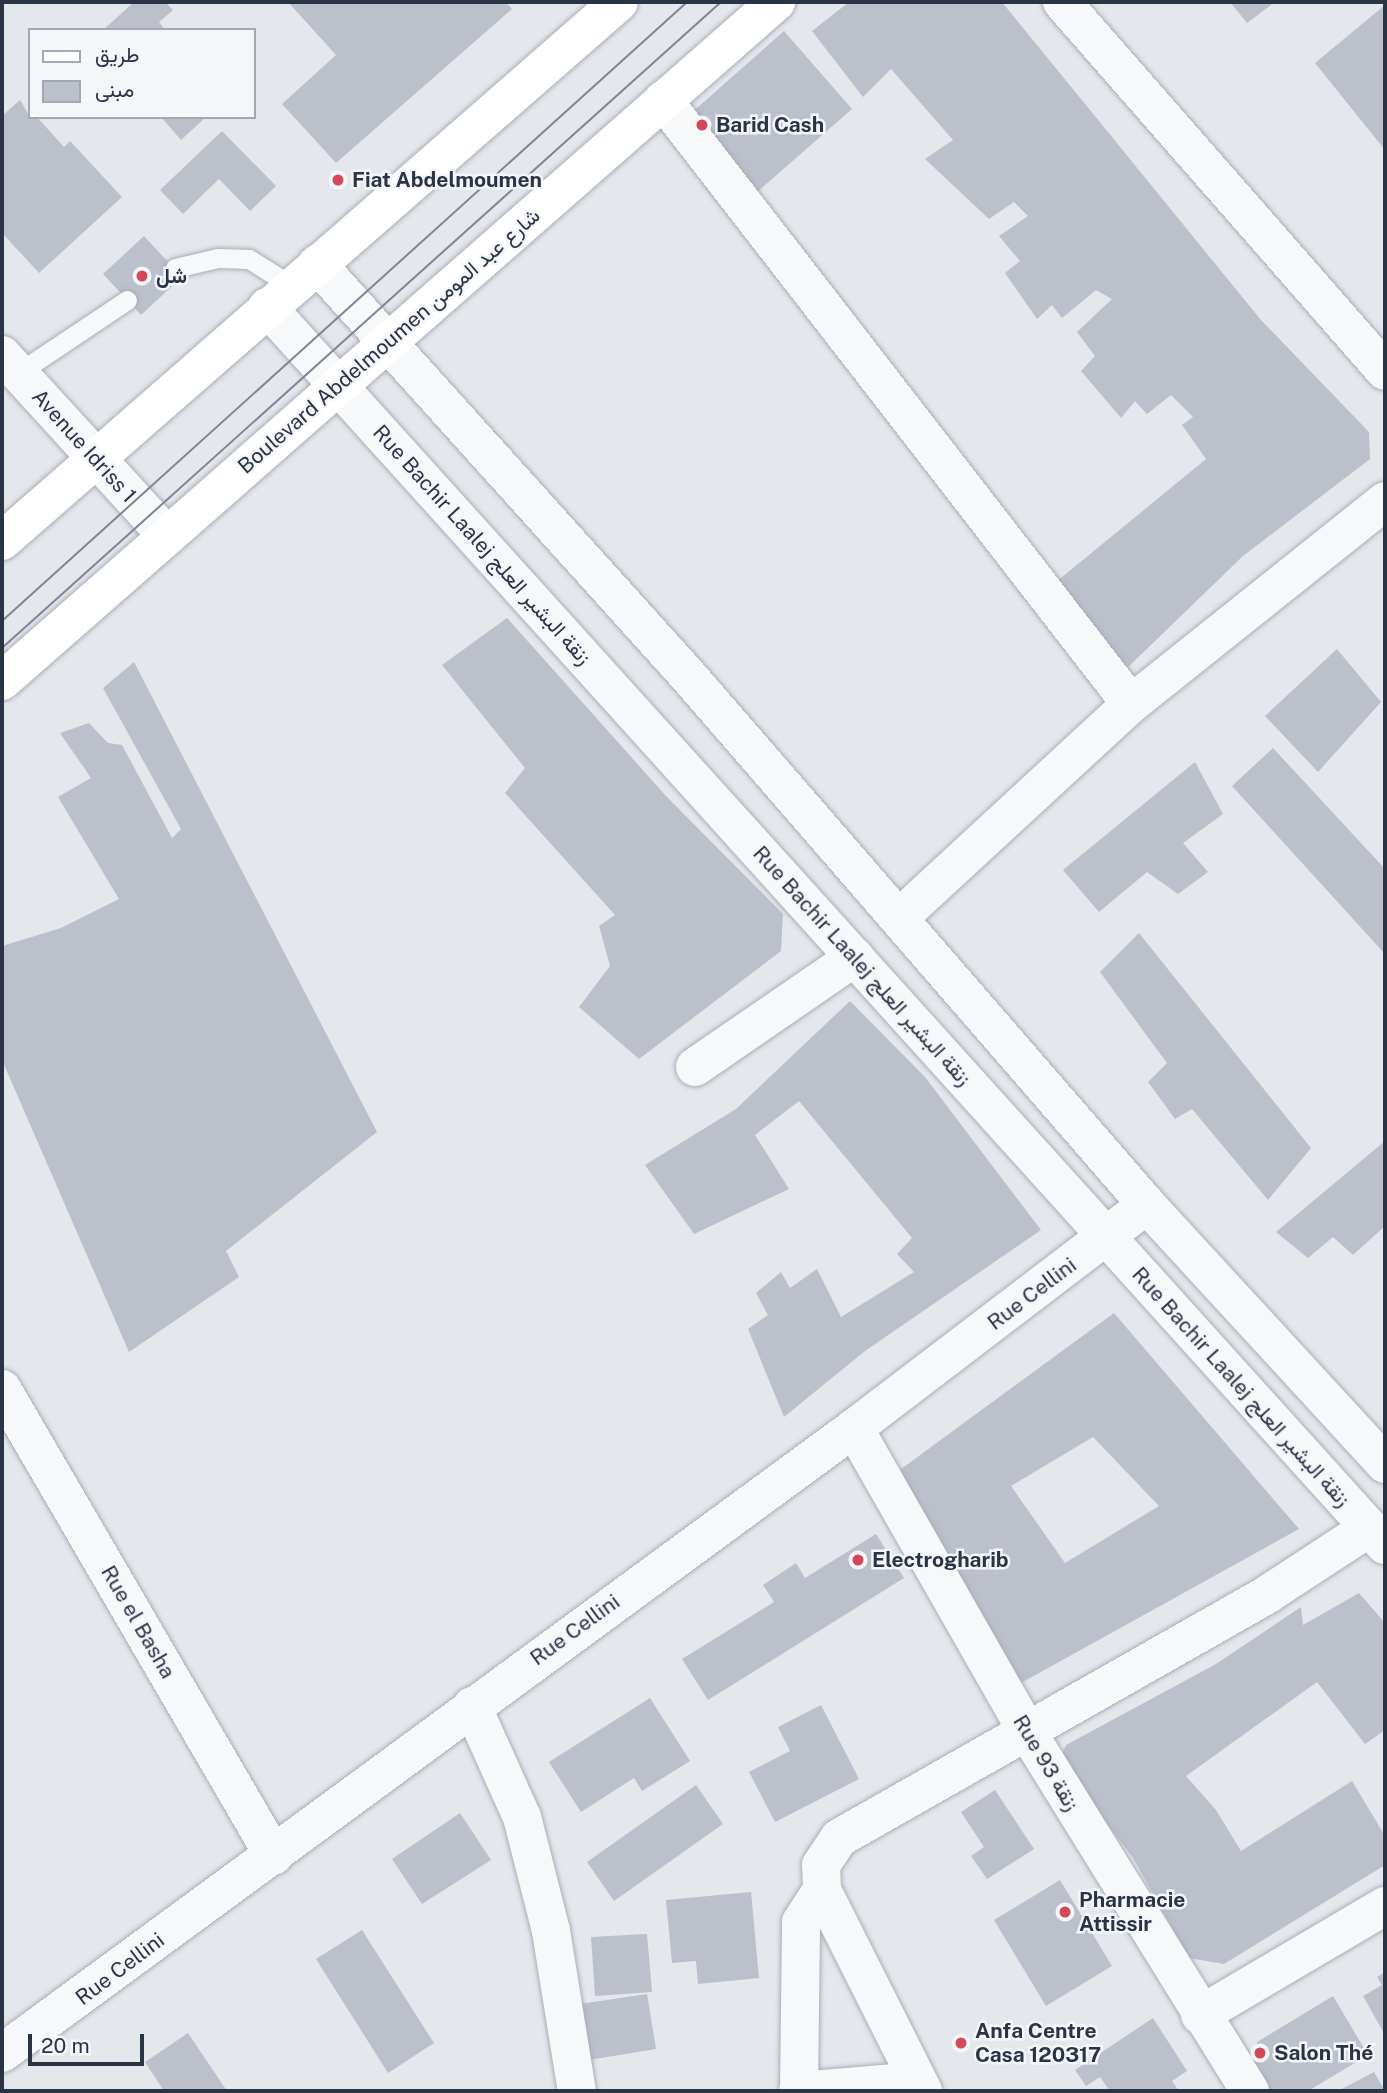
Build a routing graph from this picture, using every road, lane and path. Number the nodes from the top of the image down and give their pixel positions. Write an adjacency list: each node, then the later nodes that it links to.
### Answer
1 (619, 2): 6 (main road)
2 (776, 2): 4 (main road, Boulevard Abdelmoumen شارع عبد المومن)
3 (1062, 2): 10 (street)
4 (663, 100): 8 (main road, Boulevard Abdelmoumen شارع عبد المومن); 17 (street)
5 (175, 268): 6 (lane)
6 (292, 286): 8 (street); 11 (street, Rue Bachir Laalej زنقة البشير العلج); 12 (main road)
7 (127, 300): 9 (lane)
8 (388, 342): 11 (main road, Boulevard Abdelmoumen شارع عبد المومن); 18 (street)
9 (10, 364): 12 (street, Avenue Idriss 1)
10 (1385, 371)
11 (338, 386): 14 (main road, Boulevard Abdelmoumen شارع عبد المومن); 19 (street, Rue Bachir Laalej زنقة البشير العلج)
12 (96, 459): 14 (street, Avenue Idriss 1); 15 (main road)
13 (1385, 501): 17 (street)
14 (167, 536): 16 (main road, Boulevard Abdelmoumen شارع عبد المومن)
15 (2, 541)
16 (2, 681)
17 (1132, 704): 18 (street)
18 (899, 918): 21 (street)
19 (855, 957): 20 (street); 22 (street, Rue Bachir Laalej زنقة البشير العلج)
20 (695, 1067)
21 (1147, 1205): 22 (street, Rue Cellini); 25 (street)
22 (1105, 1239): 24 (street, Rue Cellini); 26 (street, Rue Bachir Laalej زنقة البشير العلج)
23 (2, 1389): 29 (street, Rue el Basha)
24 (854, 1428): 27 (street, Rue Cellini); 28 (street, Rue 93 زنقة)
25 (1385, 1464)
26 (1377, 1536): 28 (street)
27 (472, 1706): 29 (street, Rue Cellini); 35 (street)
28 (1026, 1730): 30 (street); 32 (street, Rue 93 زنقة)
29 (274, 1856): 33 (street, Rue Cellini)
30 (822, 1890): 34 (street); 36 (street)
31 (1385, 1906): 32 (street)
32 (1200, 2015): 37 (street, Rue 93 زنقة)
33 (8, 2038)
34 (920, 2086): 36 (street)
35 (577, 2091)
36 (798, 2091)
37 (1250, 2091)

